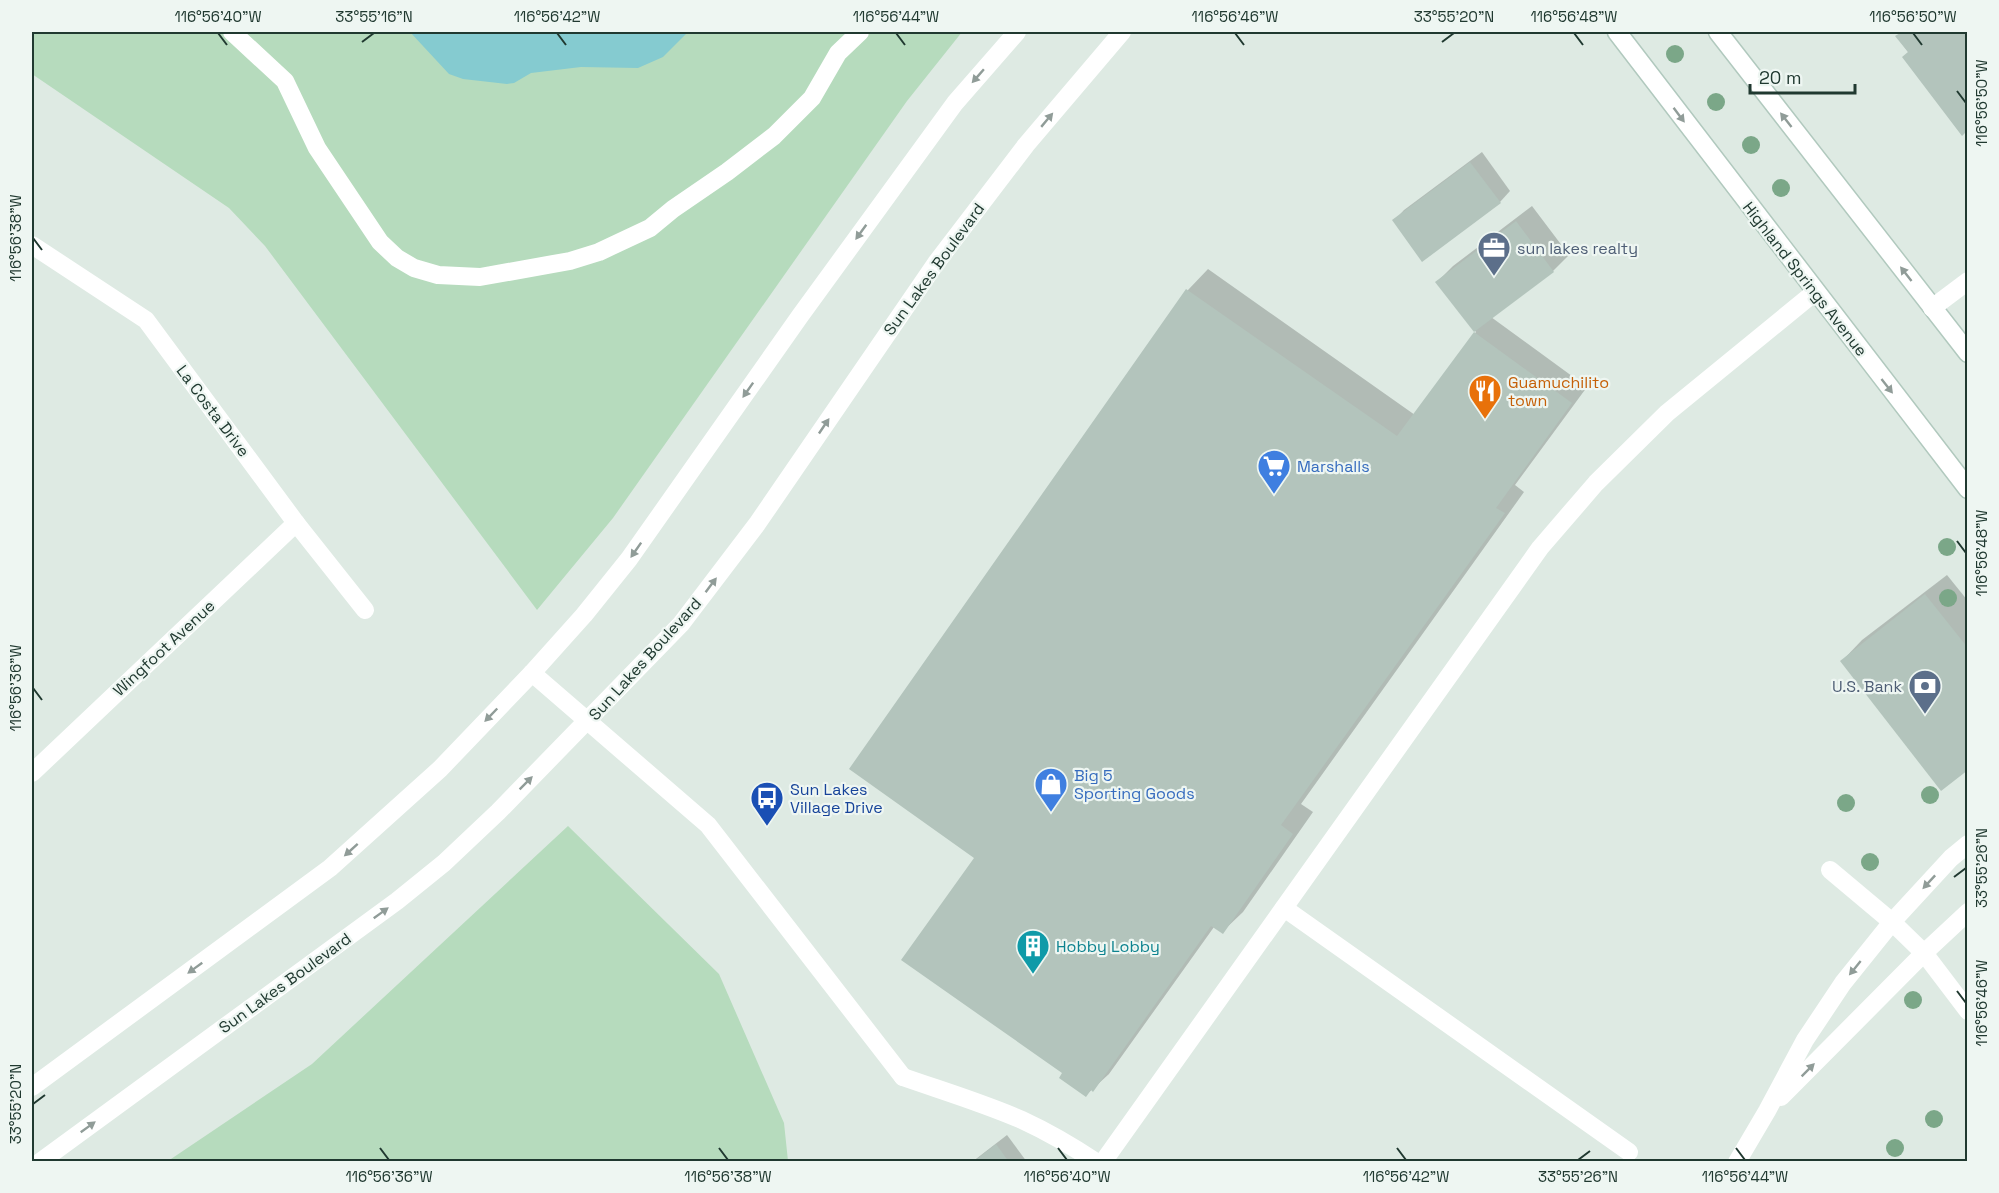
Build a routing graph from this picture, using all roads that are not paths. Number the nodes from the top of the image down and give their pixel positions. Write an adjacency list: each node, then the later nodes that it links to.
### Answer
1 (232, 32): 2 (street)
2 (860, 32)
3 (1017, 32): 17 (street, one-way to 17)
4 (1122, 32): 18 (street, Sun Lakes Boulevard, one-way to 4)
5 (1605, 32): 8 (street)
6 (1617, 32): 8 (street)
7 (1718, 32): 12 (street, one-way to 7)
8 (1643, 68): 11 (street, Highland Springs Avenue, one-way to 11)
9 (32, 245): 15 (street, La Costa Drive)
10 (1968, 280): 12 (street)
11 (1815, 292): 14 (street, Highland Springs Avenue, one-way to 14); 22 (street)
12 (1932, 308): 13 (street)
13 (1968, 353)
14 (1968, 489)
15 (296, 524): 16 (street, La Costa Drive); 19 (street, Wingfoot Avenue)
16 (365, 610)
17 (532, 673): 18 (street); 27 (street, one-way to 27)
18 (588, 721): 30 (street, Sun Lakes Boulevard, one-way to 18); 31 (street)
19 (32, 773)
20 (1968, 844): 24 (street, one-way to 24)
21 (1830, 870): 24 (street)
22 (1284, 908): 29 (street); 32 (street)
23 (1968, 912): 25 (street)
24 (1892, 922): 25 (street); 28 (street, one-way to 28)
25 (1924, 953): 26 (street); 28 (street, one-way to 25)
26 (1965, 1000)
27 (32, 1087)
28 (1767, 1111): 33 (street)
29 (1629, 1152)
30 (40, 1161)
31 (1096, 1161)
32 (1103, 1161)
33 (1737, 1161)

